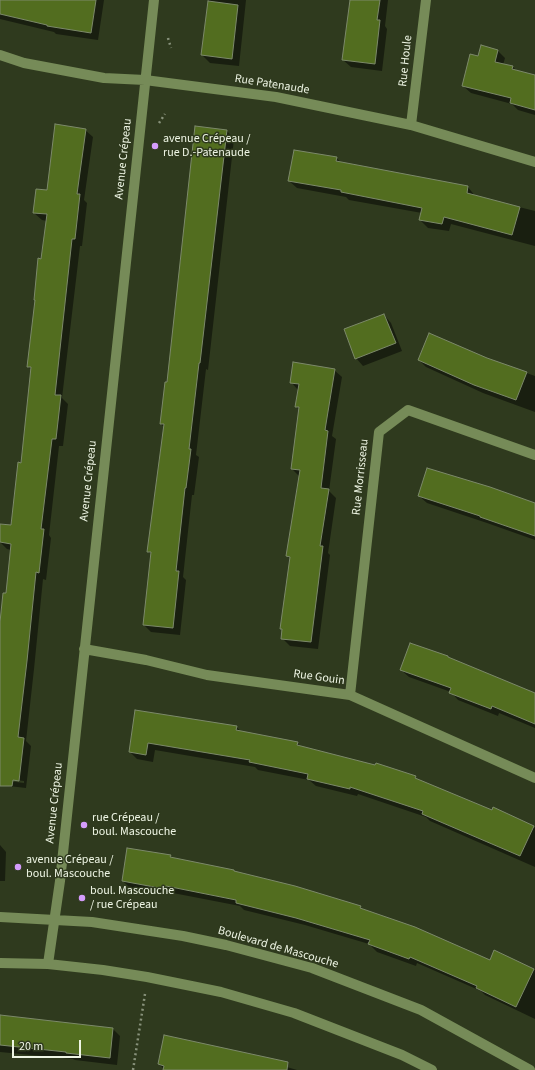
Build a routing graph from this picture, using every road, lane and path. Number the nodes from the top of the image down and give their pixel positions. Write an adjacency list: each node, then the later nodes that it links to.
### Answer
1 (154, 0): 4 (street, Avenue Crépeau)
2 (426, 0): 5 (street, Rue Houle)
3 (0, 55): 4 (street, Rue Patenaude)
4 (146, 80): 5 (street, Rue Patenaude); 8 (street, Avenue Crépeau)
5 (412, 125): 6 (street, Rue Patenaude)
6 (535, 162)
7 (535, 455): 9 (street, Rue Morrisseau)
8 (84, 649): 9 (street, Rue Gouin); 12 (street, Avenue Crépeau)
9 (350, 695): 10 (street, Rue Gouin)
10 (535, 778)
11 (0, 917): 12 (street, Boulevard de Mascouche)
12 (54, 920): 14 (street, Avenue Crépeau); 18 (street, Boulevard de Mascouche)
13 (0, 963): 14 (street)
14 (48, 964): 15 (street)
15 (147, 978): 16 (path); 17 (street)
16 (133, 1070)
17 (432, 1070)
18 (530, 1070)

